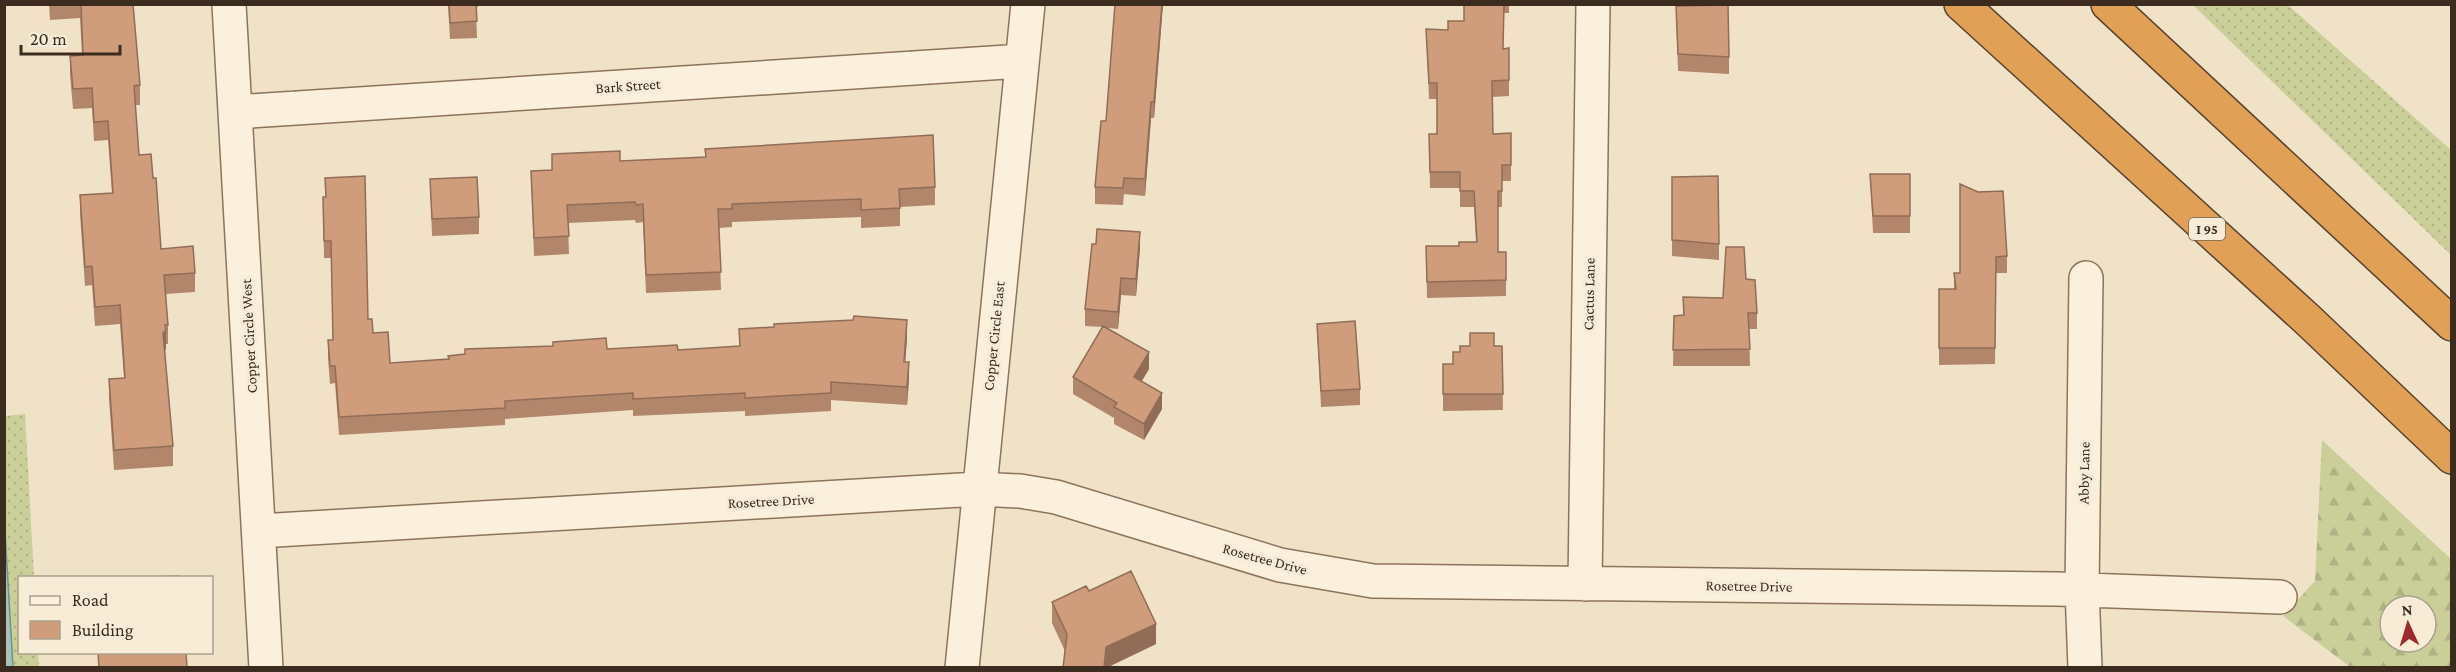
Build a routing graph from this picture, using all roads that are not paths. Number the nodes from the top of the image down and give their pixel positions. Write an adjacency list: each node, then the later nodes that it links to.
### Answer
1 (229, 4): 9 (street, Copper Circle West)
2 (1028, 4): 8 (street, Copper Circle East)
3 (1593, 4): 15 (street, Cactus Lane)
4 (1953, 4): 7 (highway)
5 (1961, 4): 7 (highway, I 95)
6 (2108, 4): 11 (highway)
7 (1991, 33): 12 (highway, I 95)
8 (1022, 61): 9 (street, Bark Street); 13 (street, Copper Circle East)
9 (235, 112): 14 (street, Copper Circle West)
10 (2086, 278): 16 (street, Abby Lane)
11 (2451, 324)
12 (2451, 456)
13 (978, 489): 14 (street, Rosetree Drive); 15 (street, Rosetree Drive); 19 (street, Copper Circle East)
14 (259, 531): 18 (street, Copper Circle West)
15 (1585, 584): 16 (street, Rosetree Drive)
16 (2082, 589): 17 (street, Rosetree Drive); 20 (street, Abby Lane)
17 (2280, 597)
18 (266, 668)
19 (962, 668)
20 (2085, 668)

